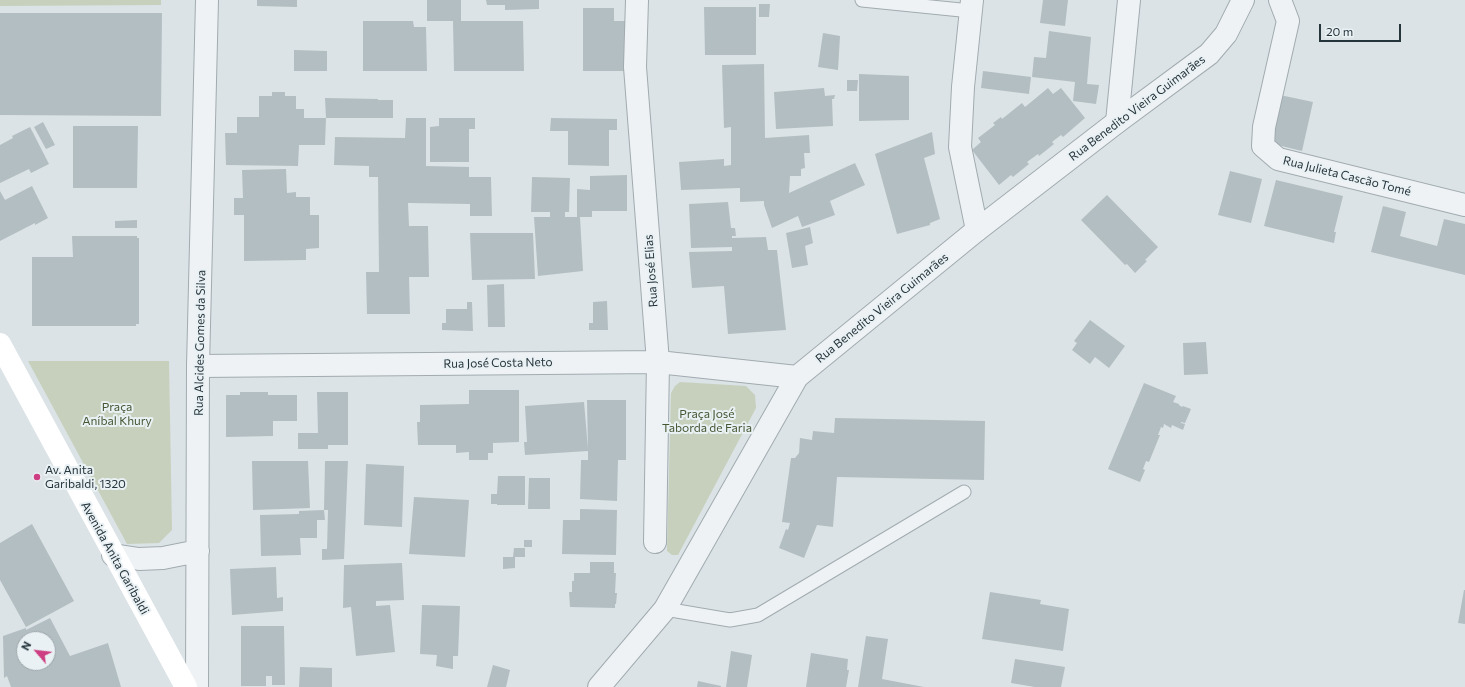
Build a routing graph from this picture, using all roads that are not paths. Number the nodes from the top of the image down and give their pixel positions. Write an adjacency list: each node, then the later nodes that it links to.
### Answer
1 (207, 0): 13 (street, Rua Alcides Gomes da Silva)
2 (637, 0): 12 (street, Rua José Elias)
3 (862, 0): 7 (lane)
4 (1129, 0): 8 (street)
5 (1243, 0): 8 (street, Rua Benedito Vieira Guimarães)
6 (1280, 0): 9 (street, Rua Julieta Cascão Tomé)
7 (971, 5): 10 (street)
8 (1117, 122): 10 (street, Rua Benedito Vieira Guimarães)
9 (1465, 205)
10 (977, 230): 14 (street, Rua Benedito Vieira Guimarães)
11 (0, 344): 18 (main road, Avenida Anita Garibaldi)
12 (658, 362): 13 (street, Rua José Costa Neto); 14 (street, Rua José Costa Neto); 16 (street, Rua José Elias)
13 (198, 366): 17 (street, Rua Alcides Gomes da Silva)
14 (797, 377): 19 (street, Rua Benedito Vieira Guimarães)
15 (964, 492): 19 (lane)
16 (655, 542)
17 (198, 551): 18 (street); 21 (street, Rua Alcides Gomes da Silva)
18 (113, 555): 20 (main road, Avenida Anita Garibaldi)
19 (665, 609): 22 (street, Rua Benedito Vieira Guimarães)
20 (186, 687)
21 (197, 687)
22 (599, 687)

